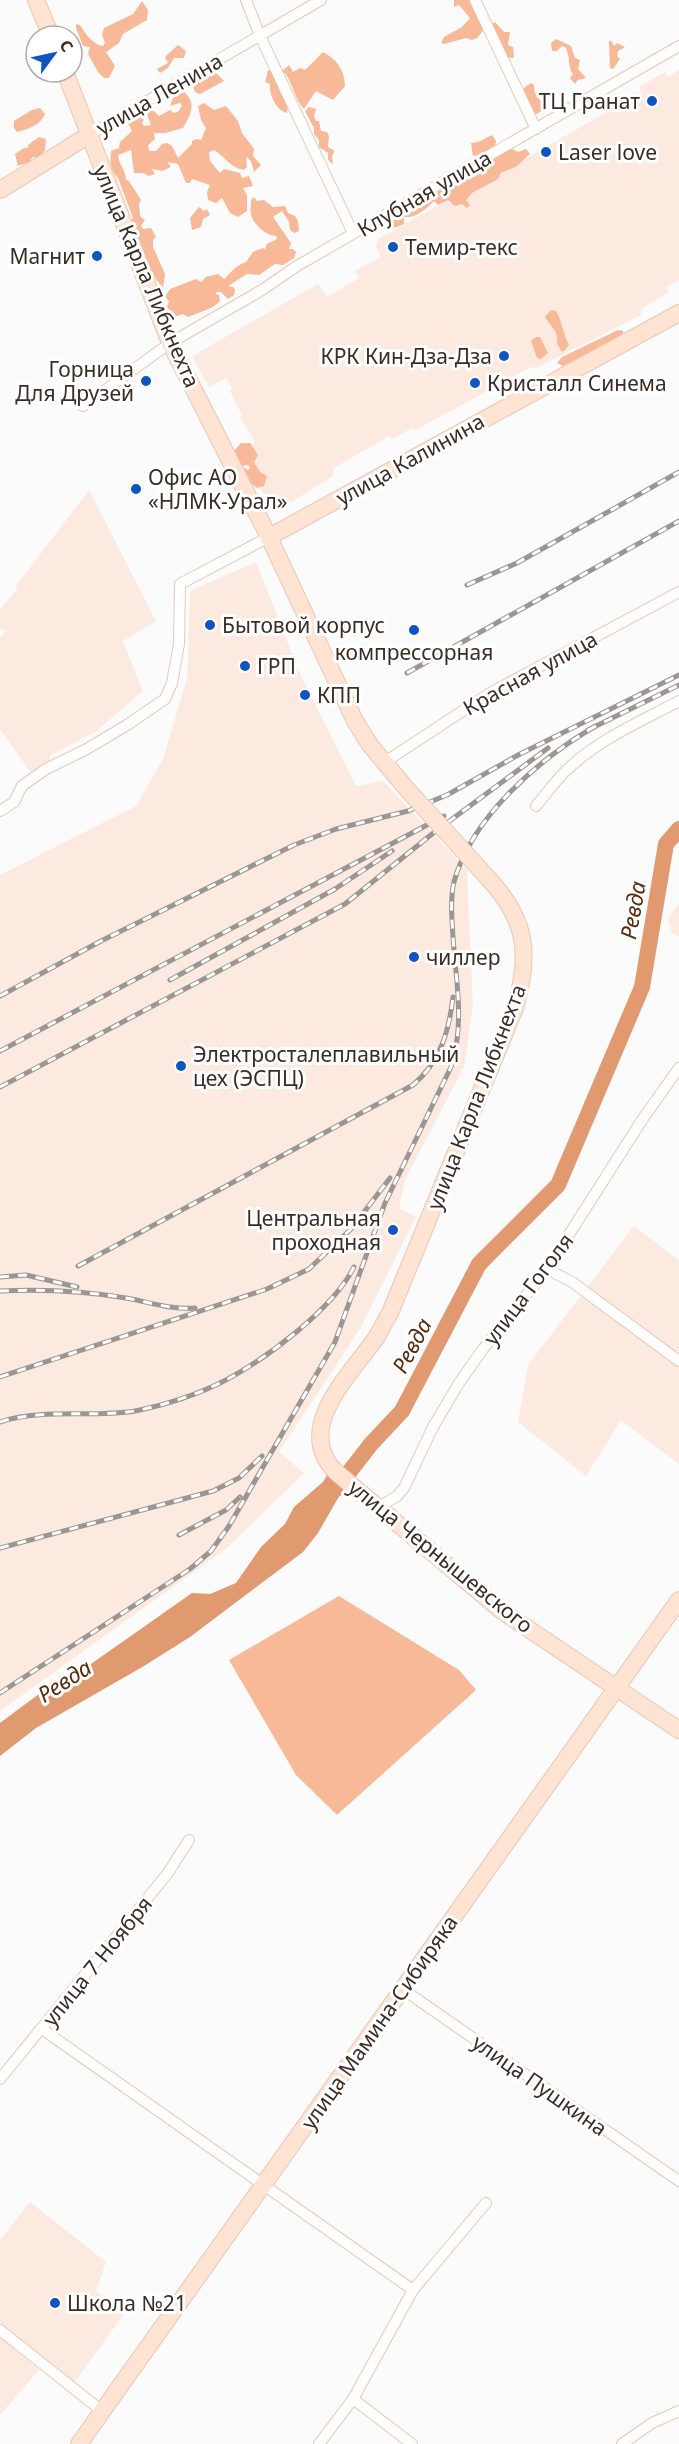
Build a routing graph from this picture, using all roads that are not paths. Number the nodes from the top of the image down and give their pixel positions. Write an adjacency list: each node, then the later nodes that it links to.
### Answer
1 (36, 0): 5 (main road)
2 (246, 0): 6 (street)
3 (321, 0): 6 (street, улица Ленина)
4 (475, 0): 9 (street)
5 (46, 24)
6 (260, 36): 10 (street, улица Ленина); 12 (street)
7 (679, 46): 9 (street, Клубная улица)
8 (70, 84): 10 (main road, улица Карла Либкнехта)
9 (536, 129): 12 (street, Клубная улица)
10 (89, 135): 11 (main road, улица Ленина); 14 (main road, улица Карла Либкнехта)
11 (0, 190)
12 (353, 233): 14 (street, Клубная улица)
13 (679, 313): 16 (main road, улица Калинина)
14 (170, 343): 15 (street, Клубная улица); 16 (main road, улица Карла Либкнехта)
15 (83, 406)
16 (268, 537): 19 (main road, улица Карла Либкнехта); 21 (street)
17 (679, 592): 19 (street, Красная улица)
18 (679, 701): 20 (street)
19 (385, 762): 25 (main road, улица Карла Либкнехта, bridge)
20 (536, 806)
21 (0, 811)
22 (679, 1068): 23 (street, улица Гоголя)
23 (547, 1269): 24 (street); 26 (street, улица Гоголя)
24 (679, 1361)
25 (324, 1459): 26 (main road, улица Чернышевского)
26 (373, 1503): 28 (main road, улица Чернышевского)
27 (679, 1600): 28 (main road, улица Мамина-Сибиряка)
28 (615, 1687): 29 (main road, улица Чернышевского); 31 (main road, улица Мамина-Сибиряка)
29 (679, 1730)
30 (189, 1840): 32 (street, улица 7 Ноября)
31 (401, 1989): 34 (street, улица Пушкина); 35 (main road, улица Мамина-Сибиряка)
32 (42, 2029): 33 (street, улица 7 Ноября); 35 (street)
33 (0, 2079)
34 (679, 2181)
35 (264, 2186): 37 (street); 40 (main road, улица Мамина-Сибиряка)
36 (486, 2203): 37 (street)
37 (413, 2290): 39 (street)
38 (0, 2330): 40 (street)
39 (353, 2399): 43 (street); 44 (street)
40 (102, 2411): 42 (main road, улица Мамина-Сибиряка)
41 (679, 2411): 45 (street)
42 (79, 2444)
43 (319, 2444)
44 (412, 2444)
45 (622, 2444)

